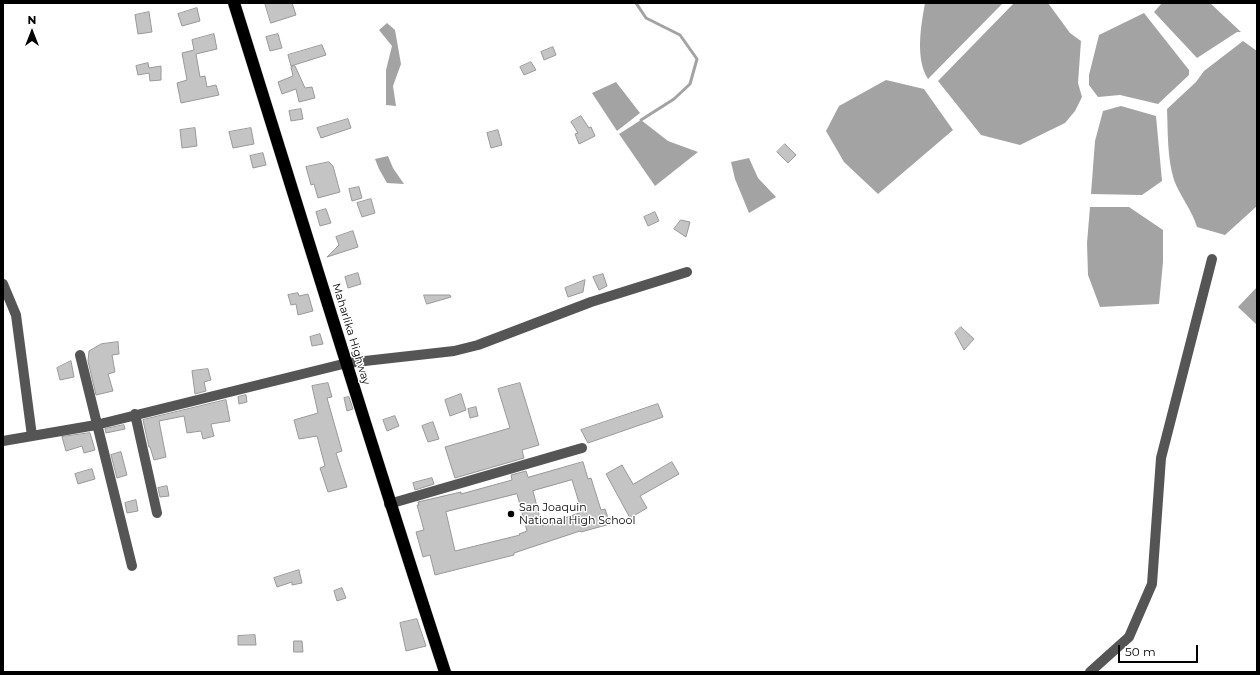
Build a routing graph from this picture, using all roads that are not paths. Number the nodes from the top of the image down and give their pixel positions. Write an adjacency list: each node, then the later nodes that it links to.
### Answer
1 (234, 3): 6 (highway, Maharlika Highway)
2 (1212, 258): 16 (street)
3 (687, 272): 6 (street)
4 (3, 284): 9 (street)
5 (80, 355): 8 (street)
6 (347, 363): 7 (street); 12 (highway, Maharlika Highway)
7 (135, 414): 8 (street); 13 (street)
8 (96, 424): 9 (street); 14 (street)
9 (32, 436): 10 (street)
10 (3, 441)
11 (582, 448): 12 (street)
12 (389, 504): 15 (highway, Maharlika Highway)
13 (157, 513)
14 (132, 566)
15 (445, 672)
16 (1090, 672)

